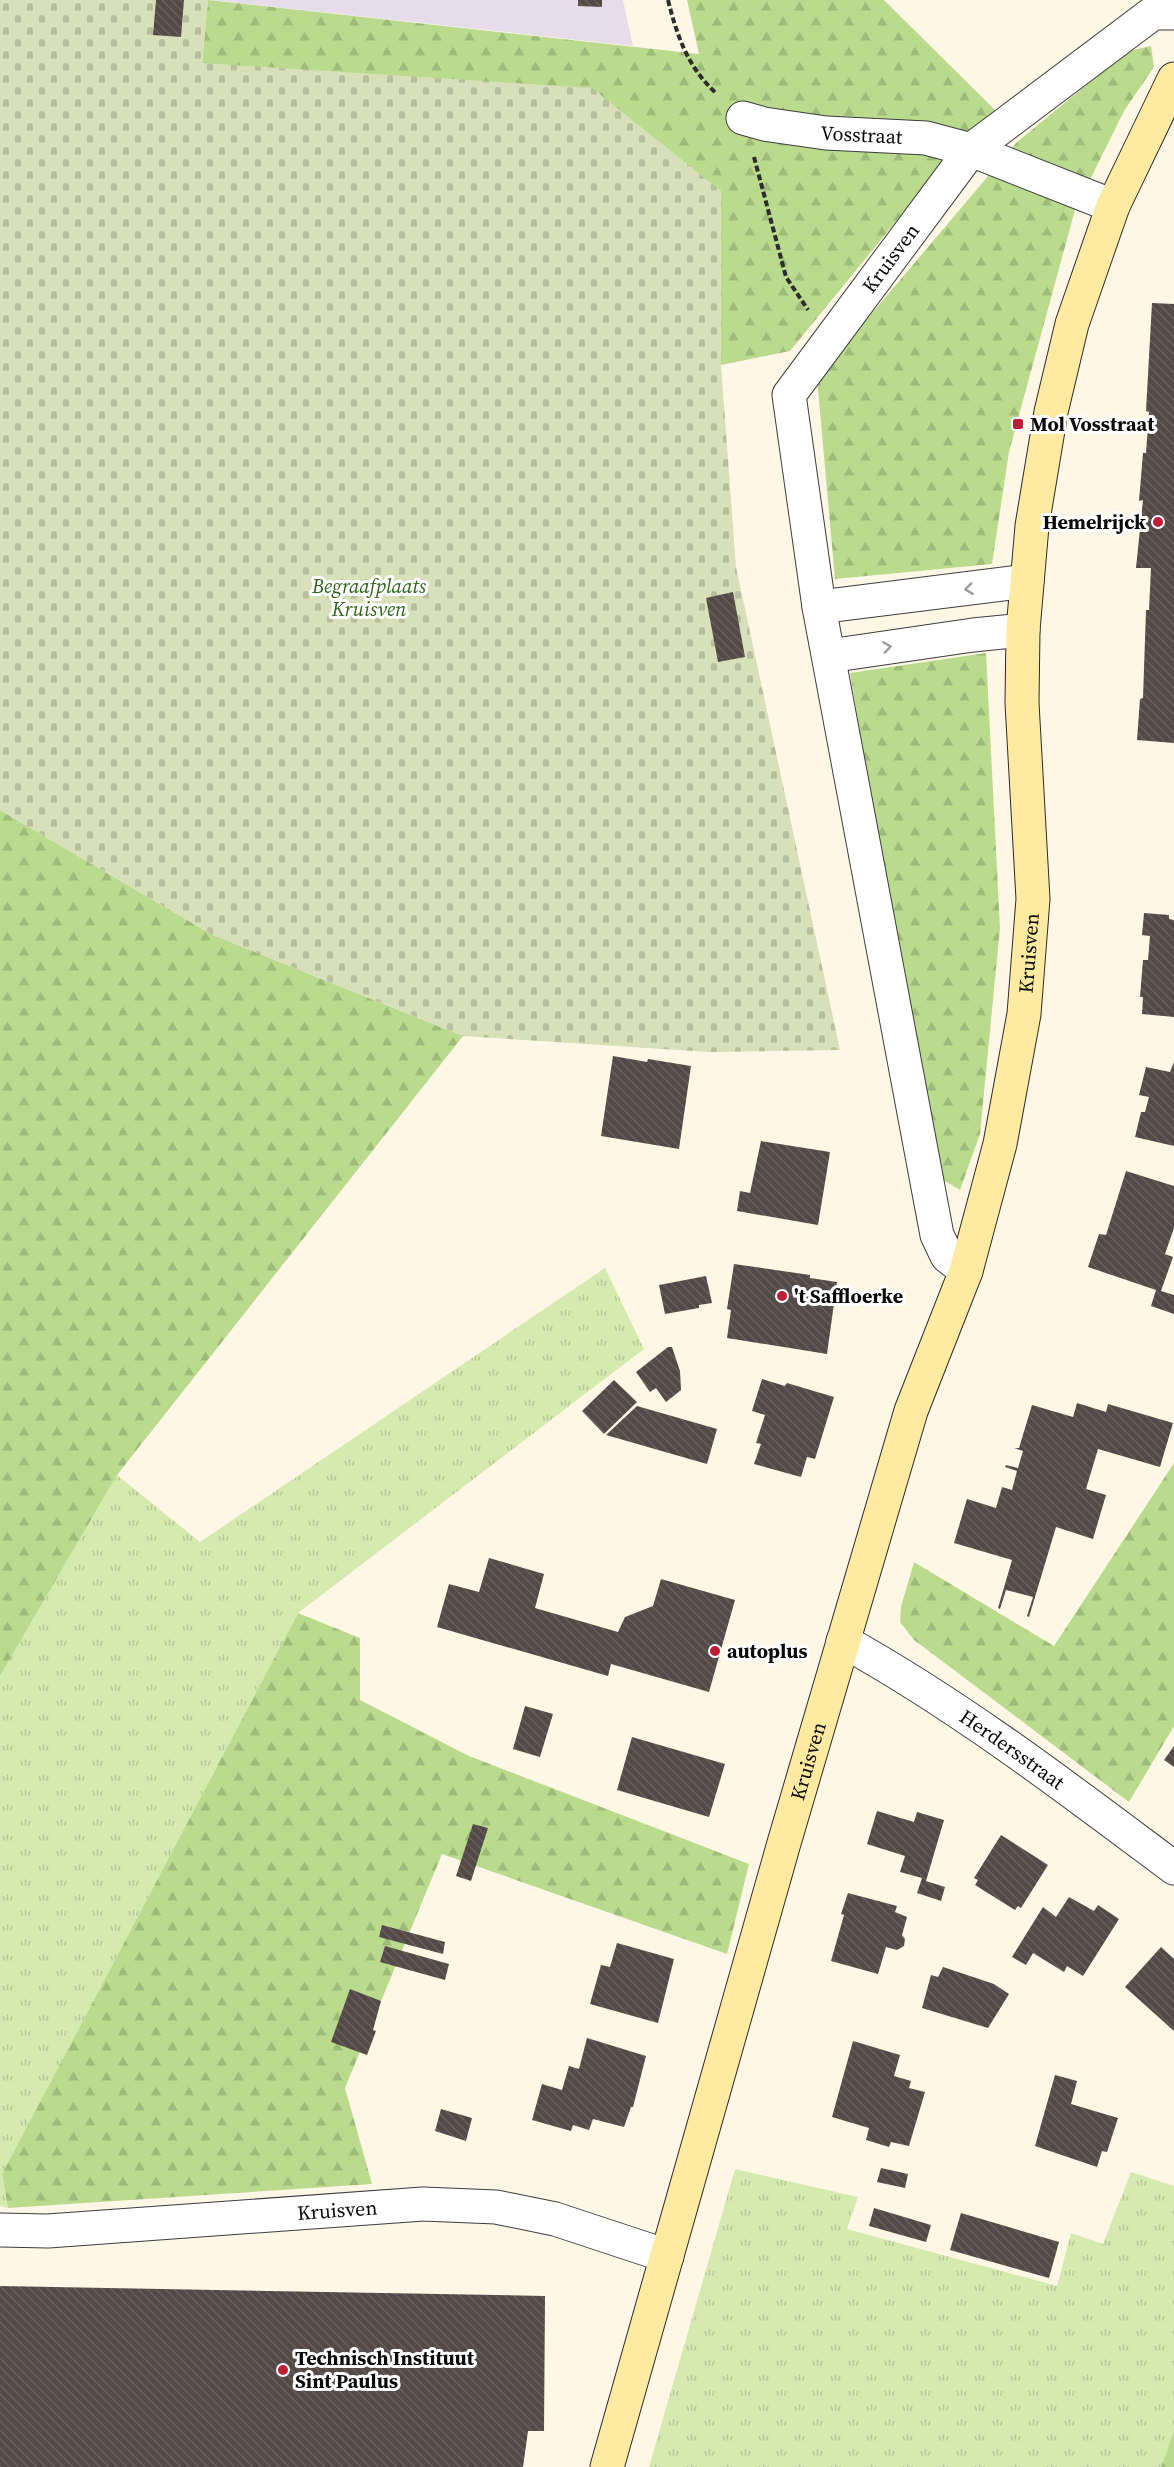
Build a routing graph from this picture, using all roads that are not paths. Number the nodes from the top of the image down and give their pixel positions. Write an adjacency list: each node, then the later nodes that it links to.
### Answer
1 (1174, 13): 4 (street, Kruisven)
2 (1174, 79): 5 (street, Kruisven)
3 (743, 118): 4 (street, Vosstraat)
4 (971, 150): 5 (street, Vosstraat); 7 (street, Kruisven)
5 (1113, 206): 6 (street, Kruisven)
6 (1027, 581): 7 (street, one-way to 7); 8 (street, Kruisven)
7 (819, 608): 9 (street, Kruisven)
8 (1023, 630): 9 (street, one-way to 8); 10 (street, Kruisven)
9 (829, 656): 10 (street, Kruisven)
10 (966, 1271): 11 (street, Kruisven)
11 (843, 1641): 12 (street, Herdersstraat); 14 (street, Kruisven)
12 (1174, 1868)
13 (0, 2230): 14 (street, Kruisven)
14 (667, 2256): 15 (street, Kruisven)
15 (608, 2467)

